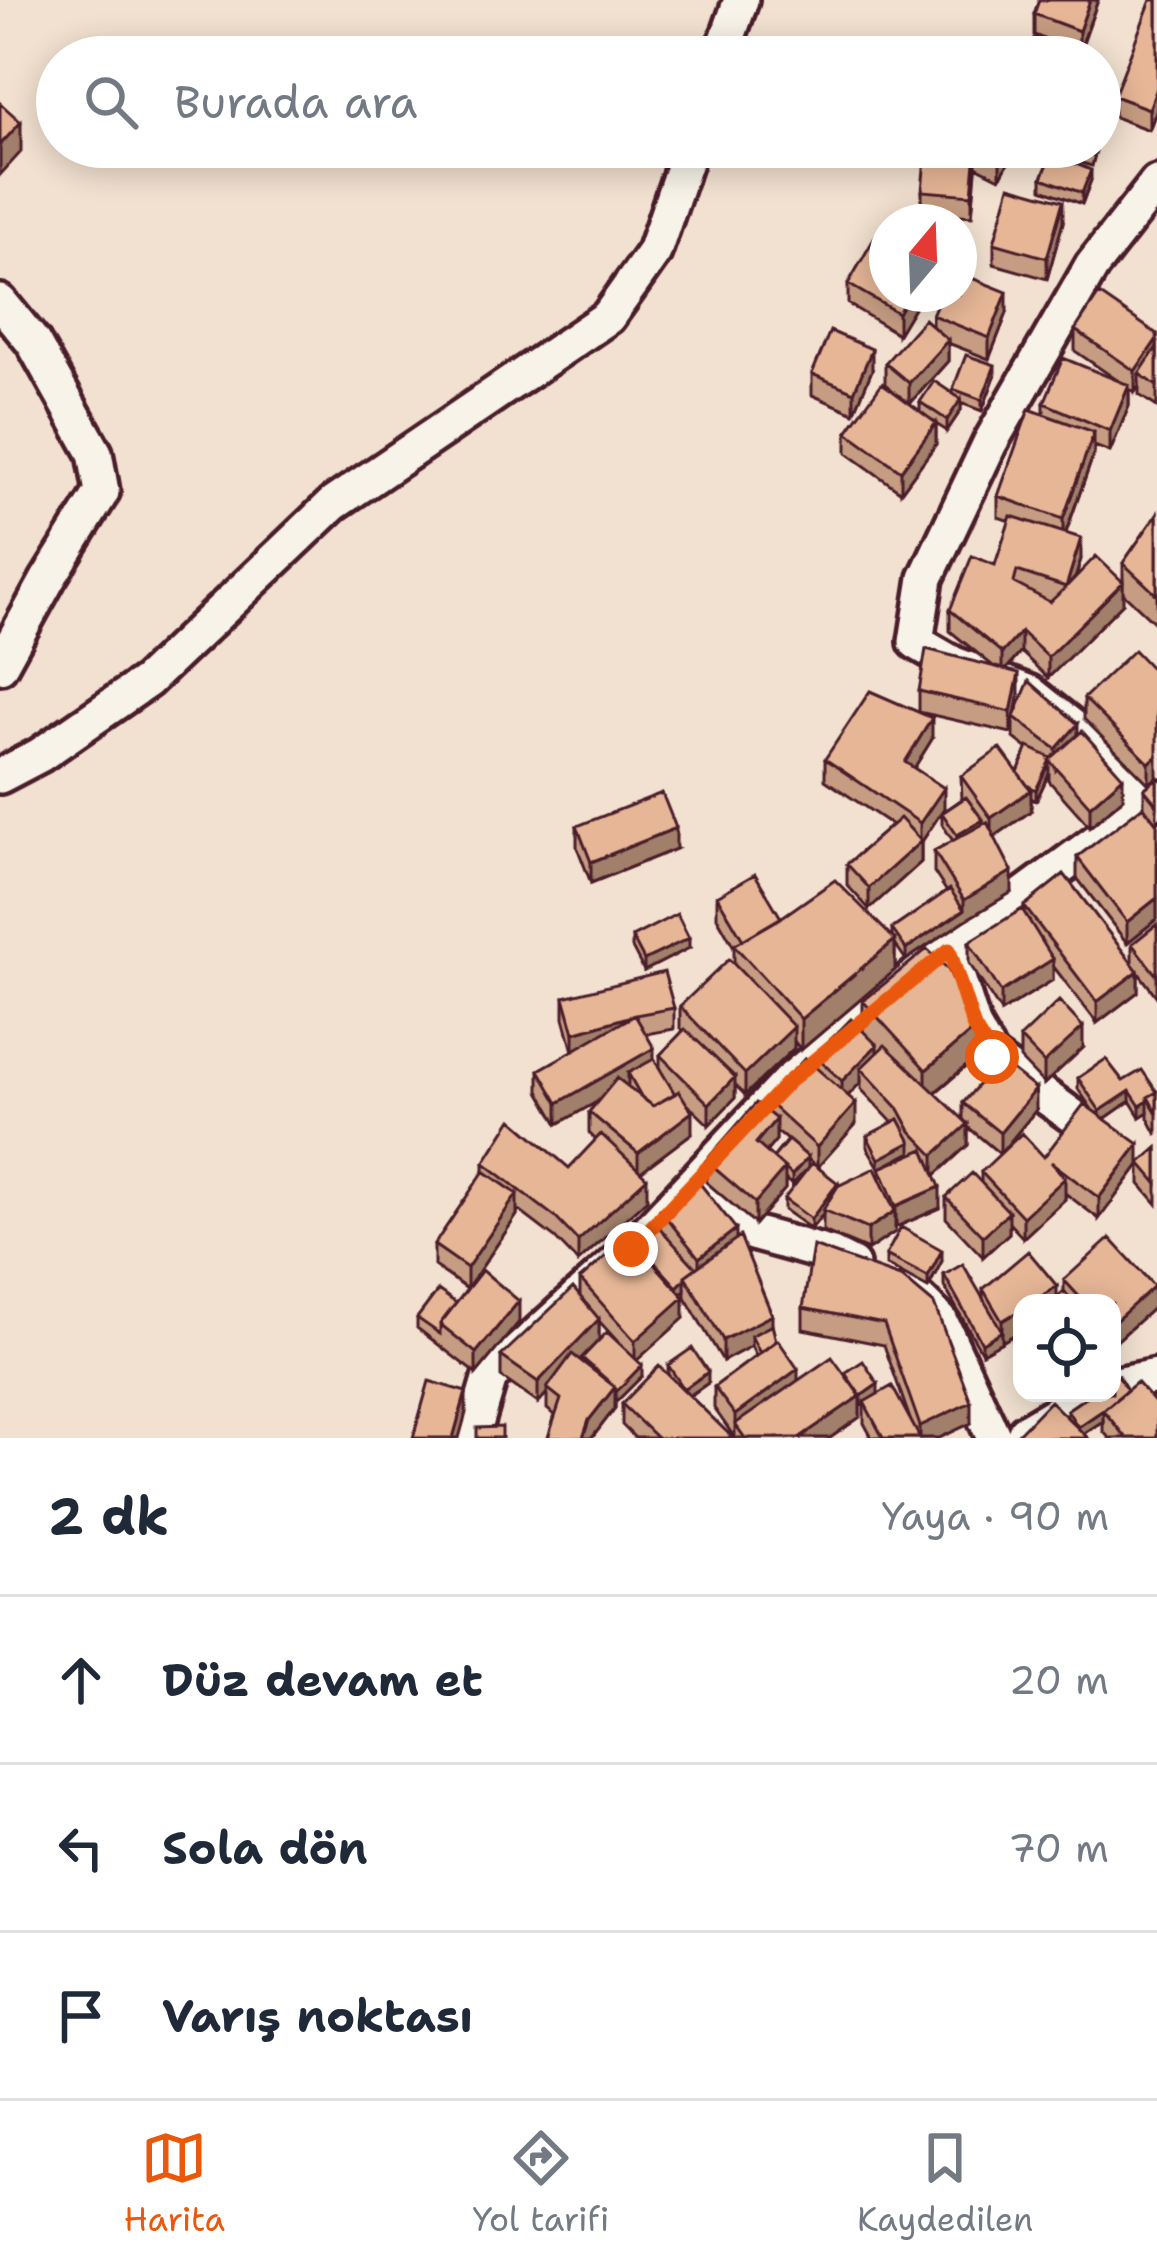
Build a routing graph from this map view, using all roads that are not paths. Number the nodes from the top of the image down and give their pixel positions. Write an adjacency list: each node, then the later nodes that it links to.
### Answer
1 (741, 0): 2 (street)
2 (729, 36)
3 (683, 168): 7 (street)
4 (1157, 183): 8 (street)
5 (0, 302): 6 (street)
6 (0, 666)
7 (0, 776)
8 (1152, 801): 9 (street)
9 (949, 950): 10 (street); 11 (street)
10 (1071, 1115)
11 (689, 1187): 15 (street); 16 (street)
12 (1157, 1376): 13 (street)
13 (1121, 1383)
14 (1075, 1402): 17 (street)
15 (472, 1438)
16 (994, 1438)
17 (1015, 1438)

